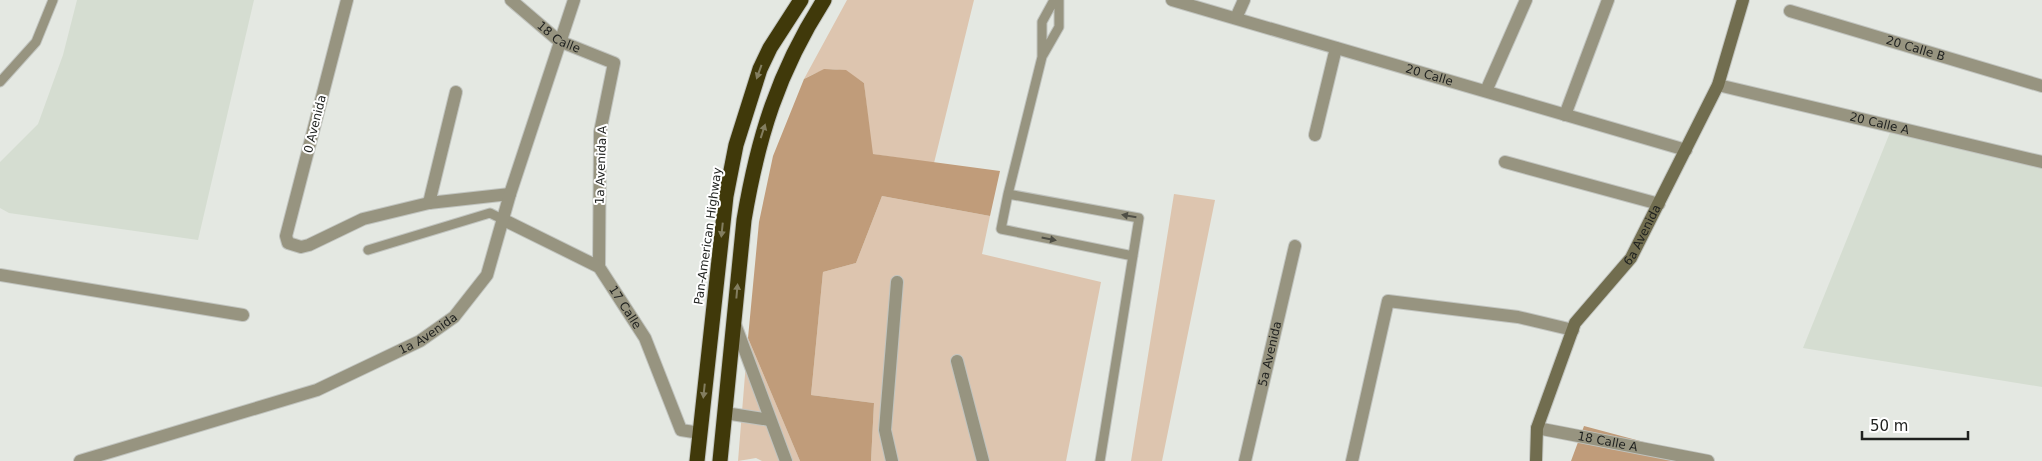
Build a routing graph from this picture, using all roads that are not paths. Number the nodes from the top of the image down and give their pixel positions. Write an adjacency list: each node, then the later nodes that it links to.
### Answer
1 (53, 0): 22 (lane)
2 (347, 0): 34 (street, 0 Avenida)
3 (511, 0): 17 (street, 18 Calle)
4 (574, 0): 17 (street, 1a Avenida)
5 (789, 0): 18 (highway)
6 (802, 0): 18 (highway, Pan-American Highway)
7 (824, 0): 44 (highway, one-way to 7)
8 (1054, 0): 20 (lane)
9 (1060, 0): 20 (lane)
10 (1172, 0): 16 (street, 20 Calle)
11 (1244, 0): 16 (street)
12 (1526, 0): 26 (street)
13 (1608, 0): 27 (street)
14 (1743, 0): 23 (street, 6a Avenida)
15 (1790, 11): 24 (street, 20 Calle B)
16 (1236, 18): 19 (street, 20 Calle)
17 (559, 41): 21 (street, 18 Calle); 32 (street, 1a Avenida)
18 (770, 48): 50 (highway, Pan-American Highway, one-way to 50)
19 (1336, 48): 26 (street, 20 Calle); 28 (street)
20 (1042, 57): 33 (lane)
21 (614, 63): 40 (street, 1a Avenida A)
22 (0, 82)
23 (1718, 84): 29 (street, 6a Avenida); 31 (street, 20 Calle A)
24 (2042, 86)
25 (456, 92): 34 (street)
26 (1486, 92): 27 (street, 20 Calle)
27 (1566, 114): 29 (street, 20 Calle)
28 (1315, 134)
29 (1686, 150): 35 (street, 6a Avenida)
30 (1505, 162): 35 (street)
31 (2042, 162)
32 (510, 194): 34 (street); 36 (street, 1a Avenida)
33 (1008, 194): 39 (lane, one-way to 39); 39 (lane, one-way to 33)
34 (429, 203)
35 (1659, 204): 45 (street, 6a Avenida)
36 (504, 220): 38 (lane); 40 (street); 51 (street, 1a Avenida)
37 (1295, 246): 58 (street, 5a Avenida)
38 (368, 250)
39 (1133, 256): 57 (lane)
40 (599, 267): 50 (street, 17 Calle)
41 (0, 275): 43 (street)
42 (897, 282): 55 (street)
43 (242, 314)
44 (734, 324): 47 (highway); 48 (street)
45 (1573, 330): 49 (street, 6a Avenida); 59 (street)
46 (957, 361): 56 (street)
47 (725, 413): 48 (street); 53 (highway)
48 (770, 420): 54 (street)
49 (1537, 428): 60 (street, 6a Avenida); 61 (street, 18 Calle A)
50 (700, 433): 52 (highway, Pan-American Highway)
51 (80, 461)
52 (697, 461)
53 (720, 461)
54 (786, 461)
55 (892, 461)
56 (983, 461)
57 (1100, 461)
58 (1245, 461)
59 (1352, 461)
60 (1536, 461)
61 (1708, 461)

